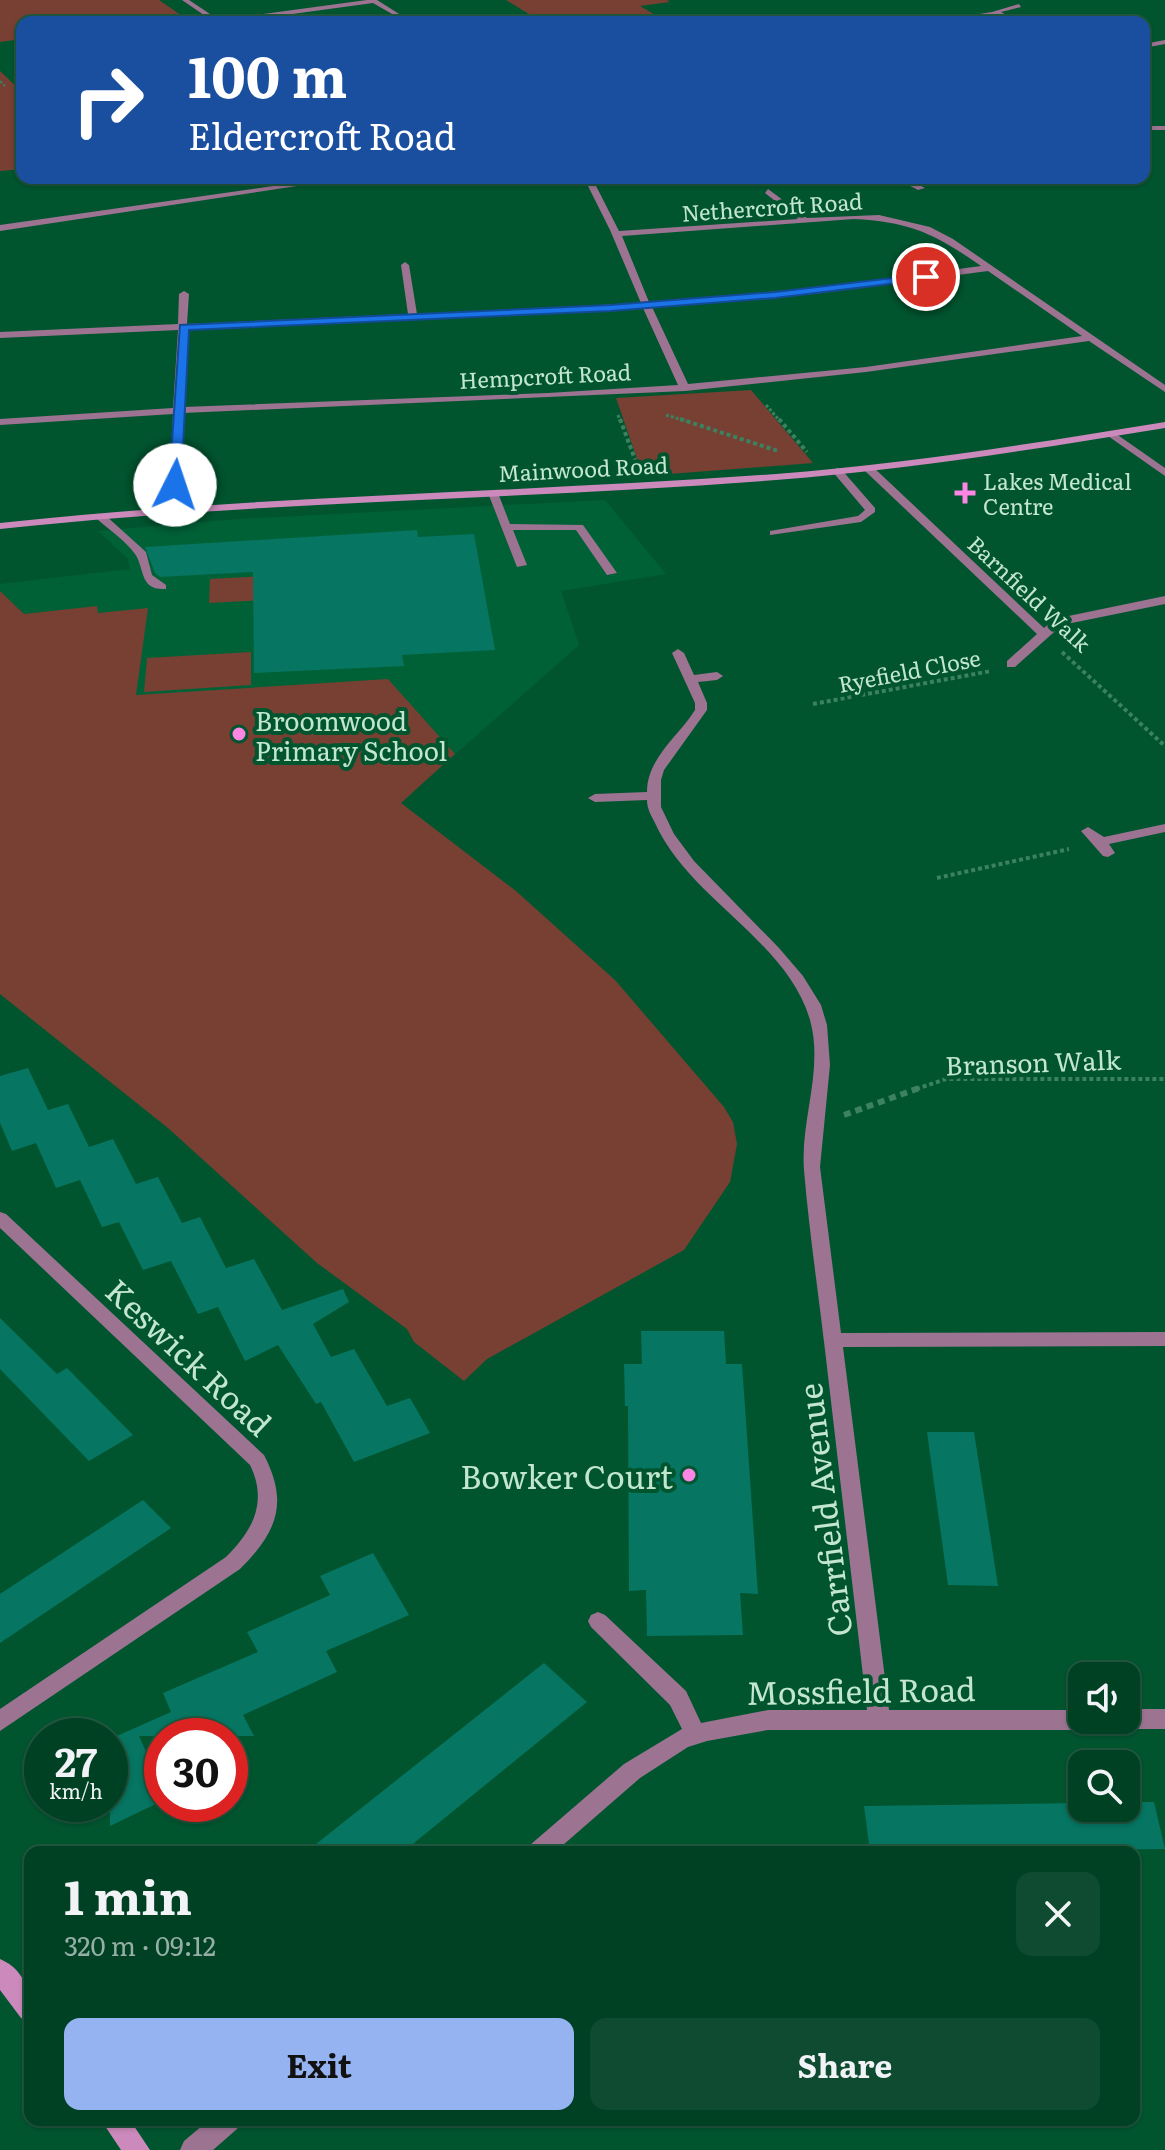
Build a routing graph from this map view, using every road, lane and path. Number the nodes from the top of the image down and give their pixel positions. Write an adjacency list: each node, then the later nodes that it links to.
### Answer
1 (185, 0): 4 (street)
2 (1019, 6): 3 (street)
3 (998, 13): 7 (street); 8 (street)
4 (209, 16)
5 (263, 16): 6 (street)
6 (399, 16)
7 (974, 16)
8 (1004, 16)
9 (0, 81): 10 (path)
10 (5, 86)
11 (304, 184): 19 (street)
12 (591, 184): 20 (street)
13 (912, 184): 15 (street)
14 (779, 188): 16 (street)
15 (921, 188)
16 (768, 191): 17 (street); 18 (street)
17 (754, 192)
18 (805, 220): 20 (street, Nethercroft Road); 22 (street, Nethercroft Road)
19 (0, 228)
20 (619, 234): 26 (street)
21 (419, 263): 27 (street)
22 (989, 268): 26 (street); 30 (street, Nethercroft Road)
23 (198, 291): 25 (street)
24 (171, 293): 25 (street)
25 (184, 294): 28 (street)
26 (644, 305): 27 (street); 32 (street)
27 (413, 317): 28 (street)
28 (184, 327): 29 (street); 35 (street)
29 (0, 335)
30 (1090, 338): 31 (street, Hempcroft Road); 33 (street, Nethercroft Road)
31 (748, 383): 32 (street, Hempcroft Road); 39 (path)
32 (685, 388): 34 (street, Hempcroft Road)
33 (1165, 389)
34 (610, 395): 35 (street, Hempcroft Road); 39 (path); 43 (path)
35 (180, 411): 36 (street, Hempcroft Road); 45 (street)
36 (0, 422)
37 (1165, 425): 38 (street, Mainwood Road)
38 (1112, 434): 40 (street, Mainwood Road); 42 (street)
39 (816, 463): 41 (path)
40 (868, 468): 41 (street, Mainwood Road); 54 (street, Barnfield Walk)
41 (831, 472): 43 (street, Mainwood Road); 49 (street)
42 (1165, 473)
43 (645, 486): 44 (street, Mainwood Road)
44 (493, 493): 45 (street, Mainwood Road); 48 (street)
45 (173, 510): 46 (street, Mainwood Road)
46 (100, 516): 47 (street, Mainwood Road); 52 (street)
47 (0, 526)
48 (508, 527): 50 (street); 51 (street)
49 (774, 533)
50 (521, 565)
51 (611, 573)
52 (162, 587)
53 (1165, 600): 54 (street)
54 (1044, 634): 56 (street); 60 (path, Barnfield Walk)
55 (678, 653): 58 (street)
56 (1011, 664): 59 (path, Ryefield Close)
57 (717, 676): 58 (street)
58 (690, 679): 61 (street)
59 (813, 704)
60 (1165, 746)
61 (650, 796): 62 (street); 68 (street, Carrfield Avenue)
62 (595, 798)
63 (1165, 828): 65 (street)
64 (1088, 831): 65 (street)
65 (1105, 848): 66 (path)
66 (937, 878)
67 (1165, 1079): 68 (path, Branson Walk)
68 (813, 1127): 71 (street, Carrfield Avenue)
69 (0, 1218): 76 (street, Keswick Road)
70 (1165, 1339): 71 (street)
71 (833, 1340): 77 (street, Carrfield Avenue)
72 (598, 1621): 78 (street)
73 (1140, 1719): 74 (street)
74 (1165, 1719)
75 (1068, 1720): 77 (street, Mossfield Road)
76 (0, 1721)
77 (879, 1721): 78 (street, Mossfield Road)
78 (696, 1735): 79 (street, Mossfield Road)
79 (545, 1846)
80 (0, 1971): 81 (street)
81 (24, 2002)
82 (119, 2126): 84 (street)
83 (221, 2126): 85 (street)
84 (137, 2150)
85 (193, 2150)

